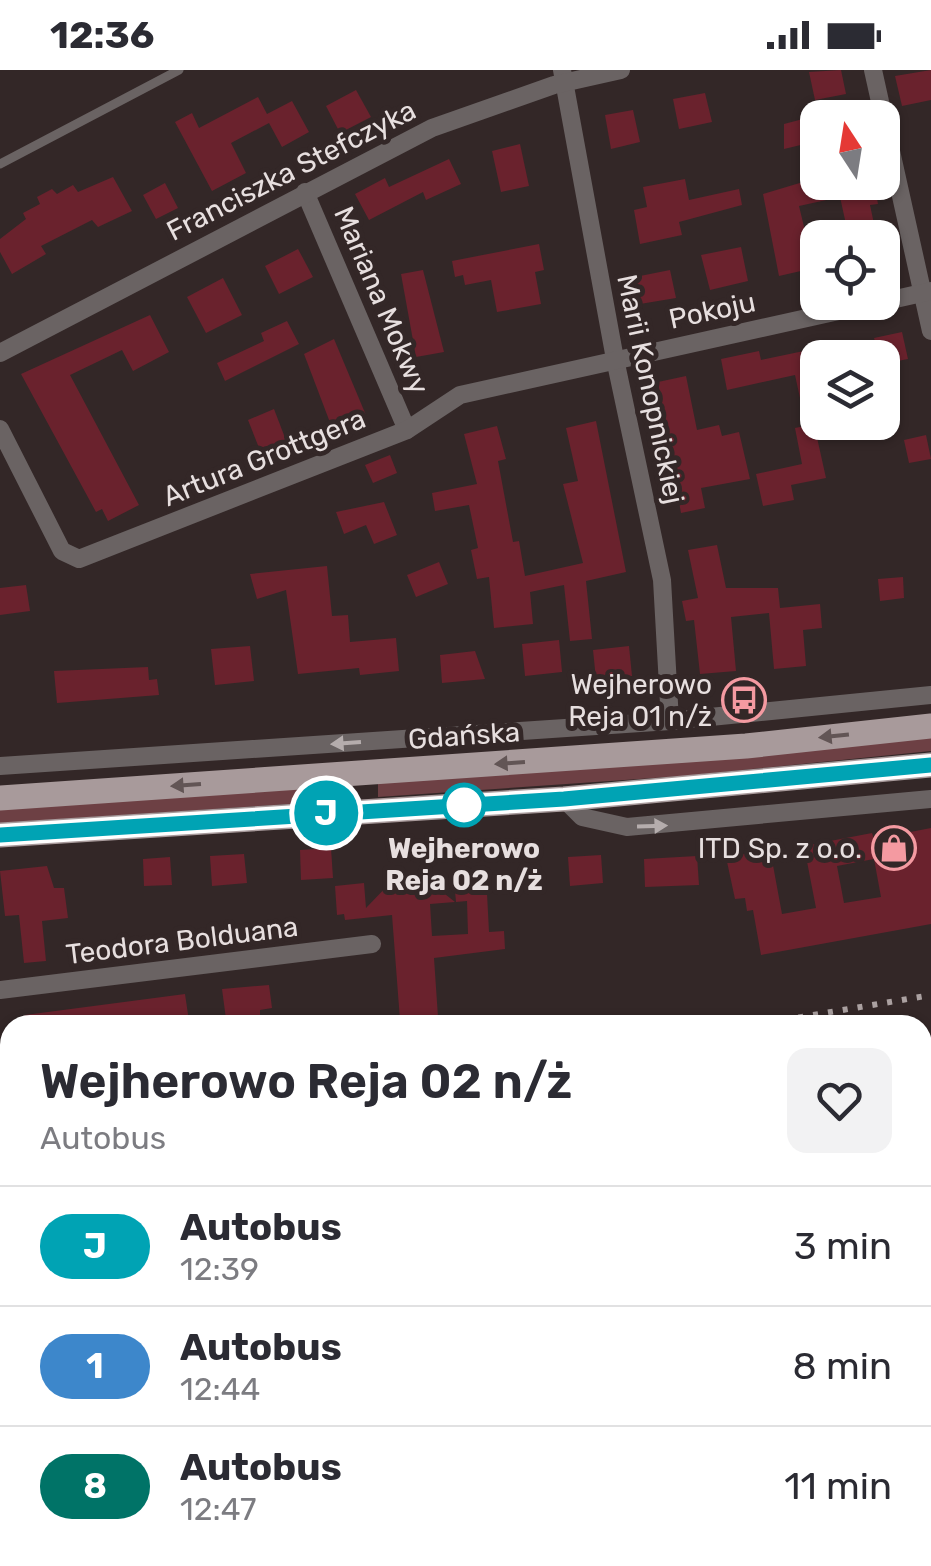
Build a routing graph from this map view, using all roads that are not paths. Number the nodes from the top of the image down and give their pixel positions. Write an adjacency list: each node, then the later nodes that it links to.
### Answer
1 (179, 70): 5 (lane)
2 (621, 70): 4 (street, Franciszka Stefczyka)
3 (873, 70): 7 (street)
4 (563, 76): 6 (street, Franciszka Stefczyka); 12 (street, Marii Konopnickiej)
5 (0, 164)
6 (305, 192): 11 (street, Franciszka Stefczyka); 14 (street, Mariana Mokwy)
7 (927, 292): 8 (street, Pokoju); 10 (street)
8 (900, 298)
9 (800, 319): 12 (street, Pokoju)
10 (931, 331)
11 (0, 353)
12 (615, 358): 14 (street, Artura Grottgera); 16 (street, Marii Konopnickiej)
13 (0, 429): 14 (street, Artura Grottgera)
14 (407, 430)
15 (931, 695): 16 (street, Gdańska)
16 (670, 721): 19 (street, Gdańska, one-way to 19)
17 (931, 726): 20 (main road, Gdańska, one-way to 20)
18 (931, 765): 22 (main road)
19 (0, 766)
20 (0, 798)
21 (931, 798): 22 (street, one-way to 21)
22 (564, 799): 23 (main road)
23 (0, 835)
24 (372, 944): 25 (street, Teodora Bolduana)
25 (0, 990)

